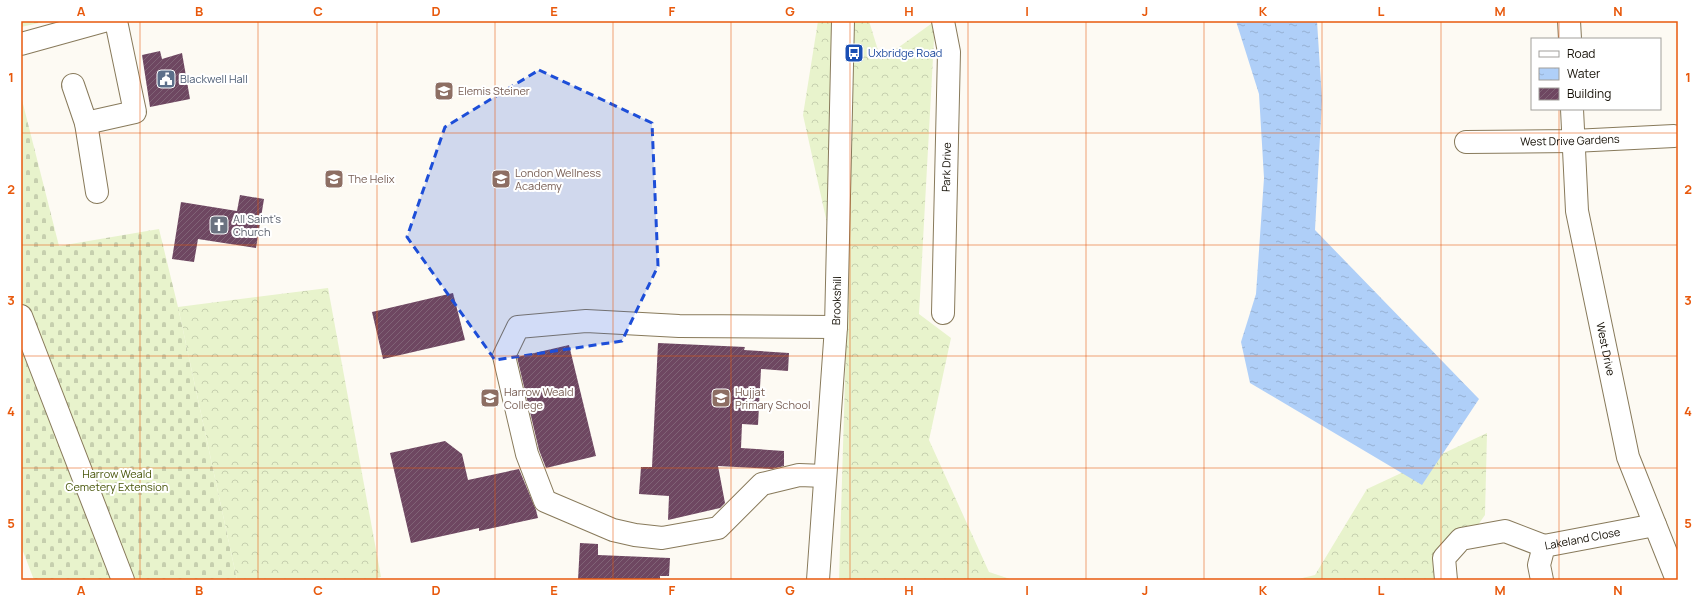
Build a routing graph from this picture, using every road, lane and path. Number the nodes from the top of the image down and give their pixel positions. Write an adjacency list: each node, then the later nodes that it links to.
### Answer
1 (104, 21): 7 (street)
2 (116, 21): 10 (street)
3 (843, 21): 17 (street, Brookshill)
4 (943, 21): 15 (street, Park Drive)
5 (1569, 21): 6 (street)
6 (1570, 38)
7 (21, 44)
8 (73, 86): 10 (street)
9 (1572, 110): 12 (street, West Drive)
10 (86, 123): 14 (street)
11 (1674, 136): 12 (street, West Drive Gardens)
12 (1573, 141): 13 (street, West Drive Gardens); 19 (street, West Drive)
13 (1466, 142)
14 (96, 192)
15 (943, 313)
16 (21, 316): 21 (street)
17 (836, 327): 18 (street, Brookshill); 18 (street)
18 (825, 476): 22 (street, Brookshill)
19 (1655, 525): 20 (street, Lakeland Close); 25 (street, West Drive)
20 (1544, 546): 23 (street); 24 (street, Lakeland Close)
21 (123, 580)
22 (818, 580)
23 (1446, 580)
24 (1542, 580)
25 (1677, 580)

